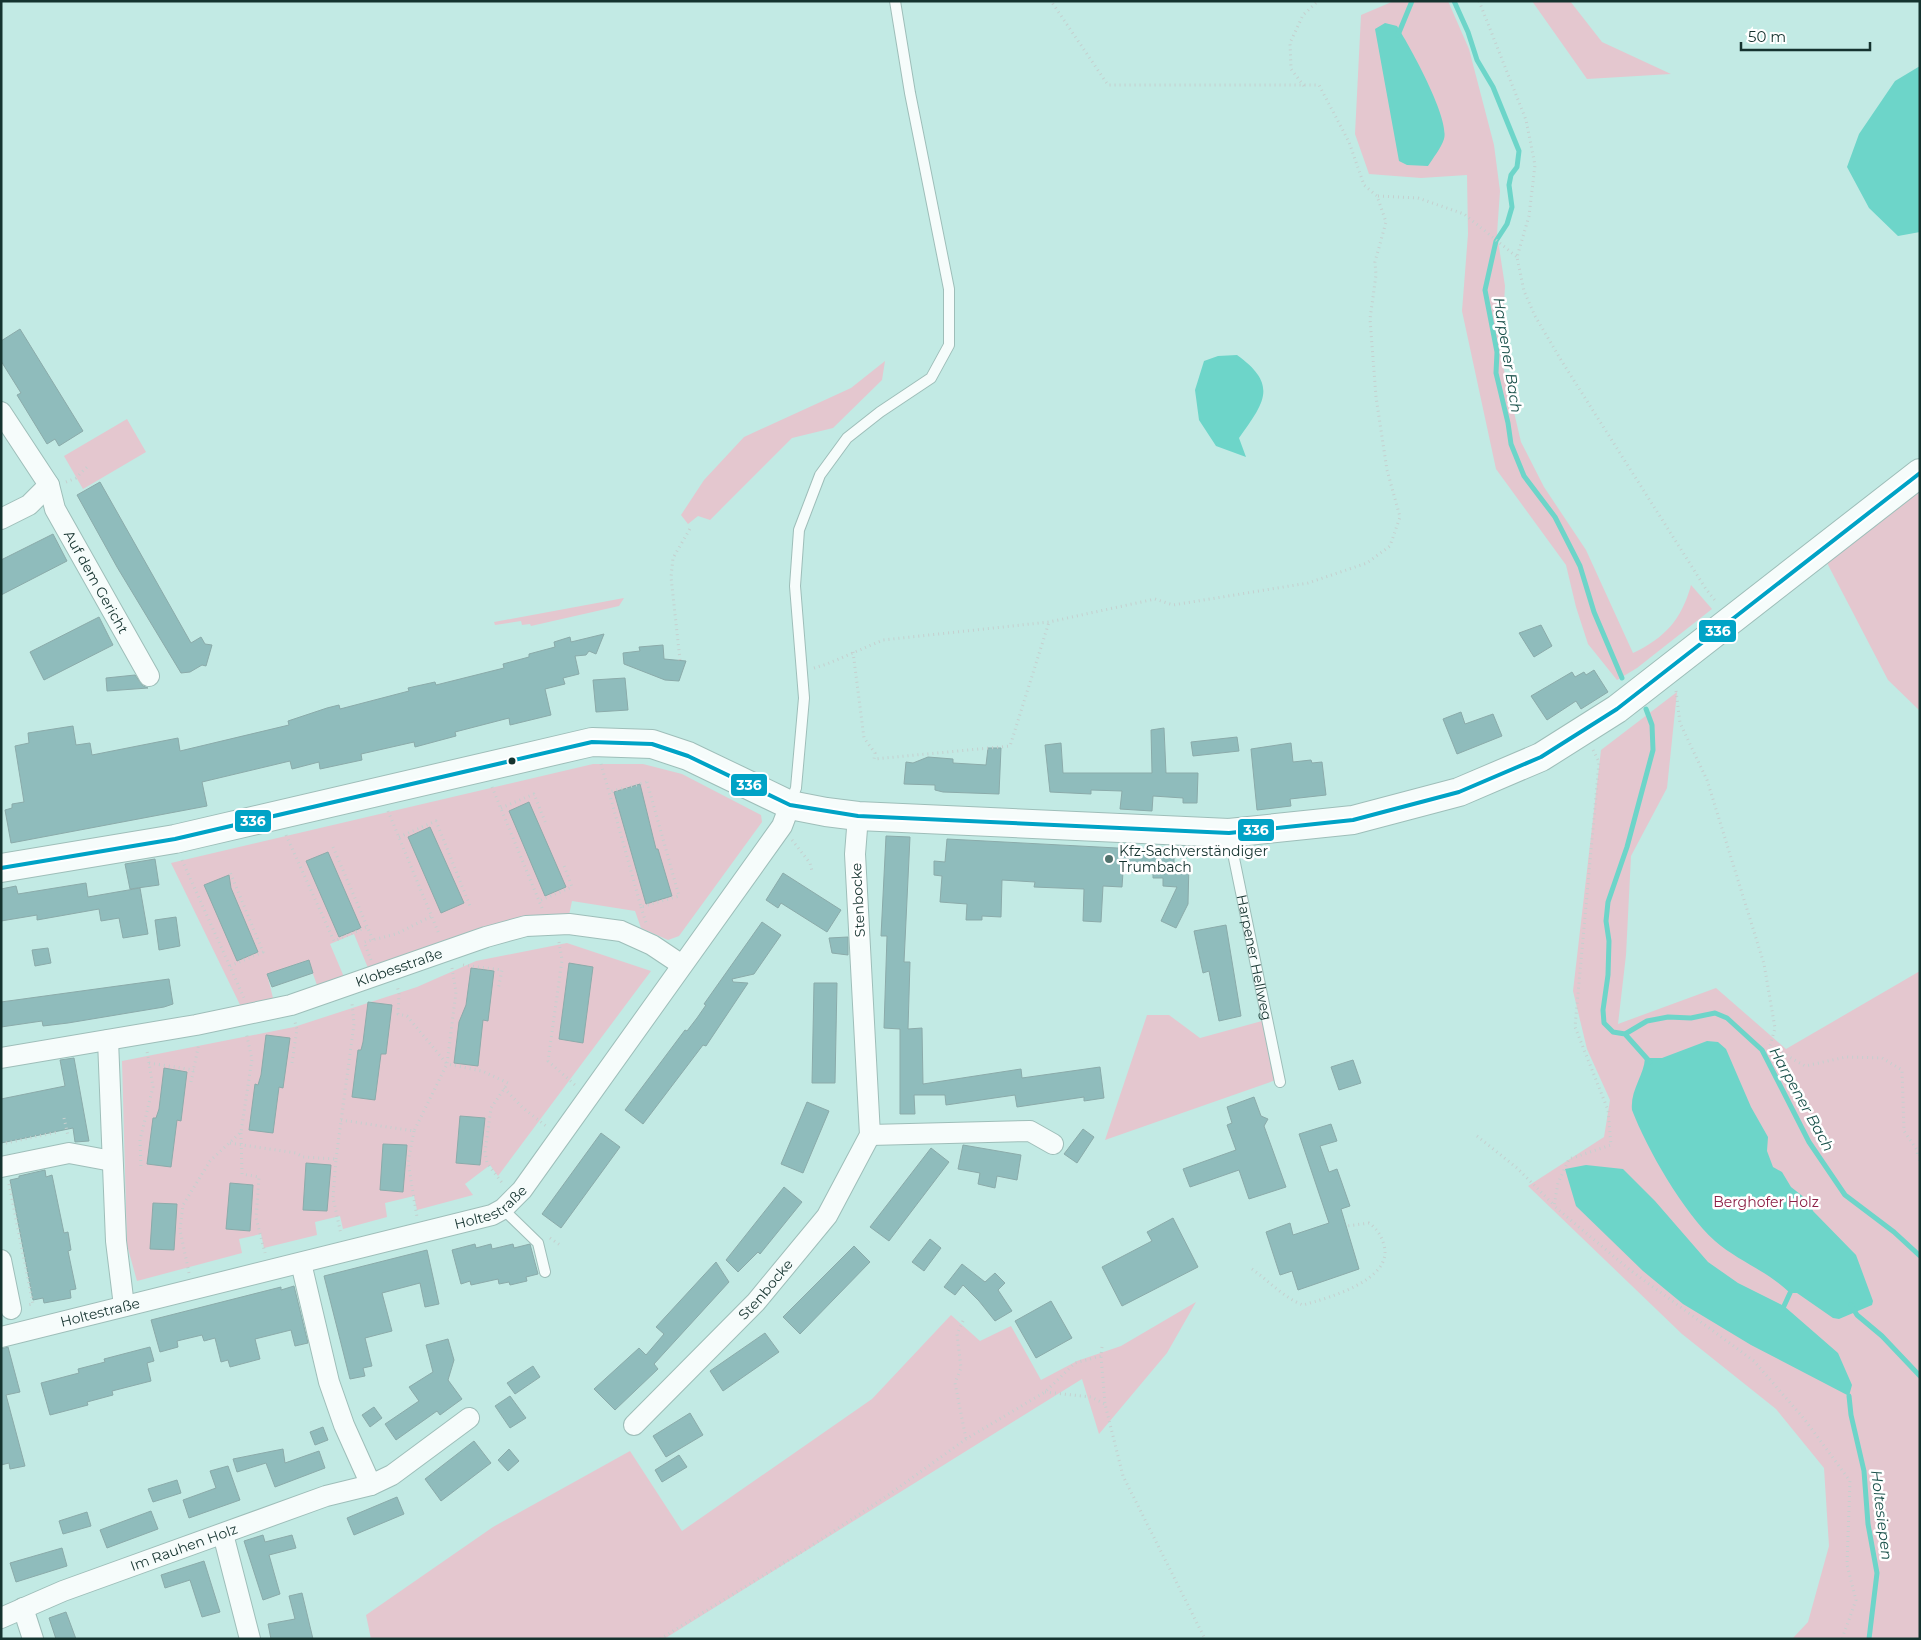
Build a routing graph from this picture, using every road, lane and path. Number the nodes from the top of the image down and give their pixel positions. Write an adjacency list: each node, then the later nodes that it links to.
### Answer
1 (895, 1): 18 (lane)
2 (1051, 1): 5 (path)
3 (1318, 1): 5 (path)
4 (1479, 1): 7 (path)
5 (1304, 86): 6 (path)
6 (1378, 196): 7 (path); 15 (path)
7 (1517, 256): 14 (path)
8 (1, 412): 11 (street, Auf dem Gericht)
9 (87, 467): 11 (path)
10 (1920, 473): 14 (street)
11 (49, 485): 12 (street); 19 (street, Auf dem Gericht)
12 (1, 519)
13 (691, 527): 17 (path)
14 (1731, 619): 30 (street)
15 (1049, 622): 16 (path); 16 (path)
16 (853, 652): 18 (path)
17 (680, 660)
18 (803, 671): 25 (lane)
19 (149, 676)
20 (1676, 689): 76 (path)
21 (1591, 746): 82 (path)
22 (600, 762): 24 (path)
23 (491, 784): 26 (path)
24 (610, 792): 24 (path)
25 (790, 805): 27 (street); 36 (street); 46 (street, Holtestraße)
26 (501, 808): 28 (path); 39 (path)
27 (858, 816): 30 (street); 69 (street, Stenbocke)
28 (546, 824)
29 (284, 831): 43 (path)
30 (1229, 833): 61 (lane, Harpener Hellweg)
31 (399, 837): 40 (path)
32 (333, 847): 43 (path)
33 (799, 850): 37 (path)
34 (179, 852): 47 (path)
35 (563, 863): 39 (path)
36 (1, 868)
37 (812, 871)
38 (230, 872): 47 (path)
39 (541, 900): 42 (path)
40 (470, 906)
41 (432, 916): 44 (path)
42 (550, 924): 46 (street, Klobesstraße); 48 (street, Klobesstraße); 63 (path)
43 (367, 927): 44 (path)
44 (373, 940): 48 (path)
45 (450, 963): 50 (path)
46 (682, 964): 63 (street, Holtestraße)
47 (230, 966): 52 (path)
48 (385, 973): 49 (street, Klobesstraße); 68 (path)
49 (350, 985): 51 (street, Klobesstraße); 65 (path)
50 (498, 990)
51 (291, 1005): 52 (street, Klobesstraße); 57 (path)
52 (247, 1015): 53 (street, Klobesstraße); 67 (path)
53 (196, 1025): 54 (street, Klobesstraße); 59 (path)
54 (143, 1034): 55 (street, Klobesstraße); 58 (path)
55 (108, 1040): 56 (street, Klobesstraße); 78 (street)
56 (1, 1058)
57 (292, 1063)
58 (149, 1064): 59 (path); 80 (path)
59 (194, 1070): 60 (path)
60 (191, 1082)
61 (1280, 1082)
62 (504, 1088): 70 (path)
63 (589, 1096): 70 (street, Holtestraße)
64 (491, 1108): 81 (path)
65 (341, 1120): 68 (path); 77 (path)
66 (58, 1132): 73 (path)
67 (241, 1132): 72 (path); 75 (path)
68 (414, 1132): 84 (path)
69 (870, 1135): 74 (street); 101 (street, Stenbocke)
70 (561, 1136): 81 (street, Holtestraße)
71 (1477, 1136): 82 (path)
72 (230, 1142): 75 (path); 91 (path)
73 (1, 1144)
74 (1053, 1144)
75 (240, 1145): 77 (path); 89 (path)
76 (1919, 1158)
77 (336, 1159): 85 (path)
78 (112, 1161): 79 (street); 92 (street)
79 (3, 1166): 93 (path)
80 (141, 1166)
81 (508, 1204): 84 (street, Holtestraße); 90 (lane)
82 (1554, 1206): 111 (path)
83 (1347, 1226): 88 (path)
84 (420, 1233): 85 (street, Holtestraße)
85 (346, 1252): 87 (street, Holtestraße)
86 (1, 1260): 93 (street)
87 (301, 1263): 89 (street, Holtestraße); 103 (street)
88 (1252, 1268)
89 (269, 1270): 91 (street, Holtestraße)
90 (545, 1272)
91 (192, 1290): 92 (street, Holtestraße)
92 (124, 1306): 95 (street, Holtestraße)
93 (17, 1307)
94 (963, 1321): 102 (path)
95 (1, 1337)
96 (1102, 1347): 97 (path)
97 (1101, 1356): 98 (path); 99 (path)
98 (1045, 1392): 99 (path); 102 (path)
99 (1106, 1404): 110 (path)
100 (469, 1418): 103 (street, Im Rauhen Holz)
101 (634, 1426)
102 (966, 1439): 109 (path)
103 (371, 1485): 104 (street, Im Rauhen Holz)
104 (223, 1534): 105 (street, Im Rauhen Holz); 108 (street)
105 (23, 1608): 106 (street, Im Rauhen Holz); 107 (street)
106 (1, 1618)
107 (33, 1639)
108 (250, 1639)
109 (660, 1639)
110 (1205, 1639)
111 (1842, 1639)

